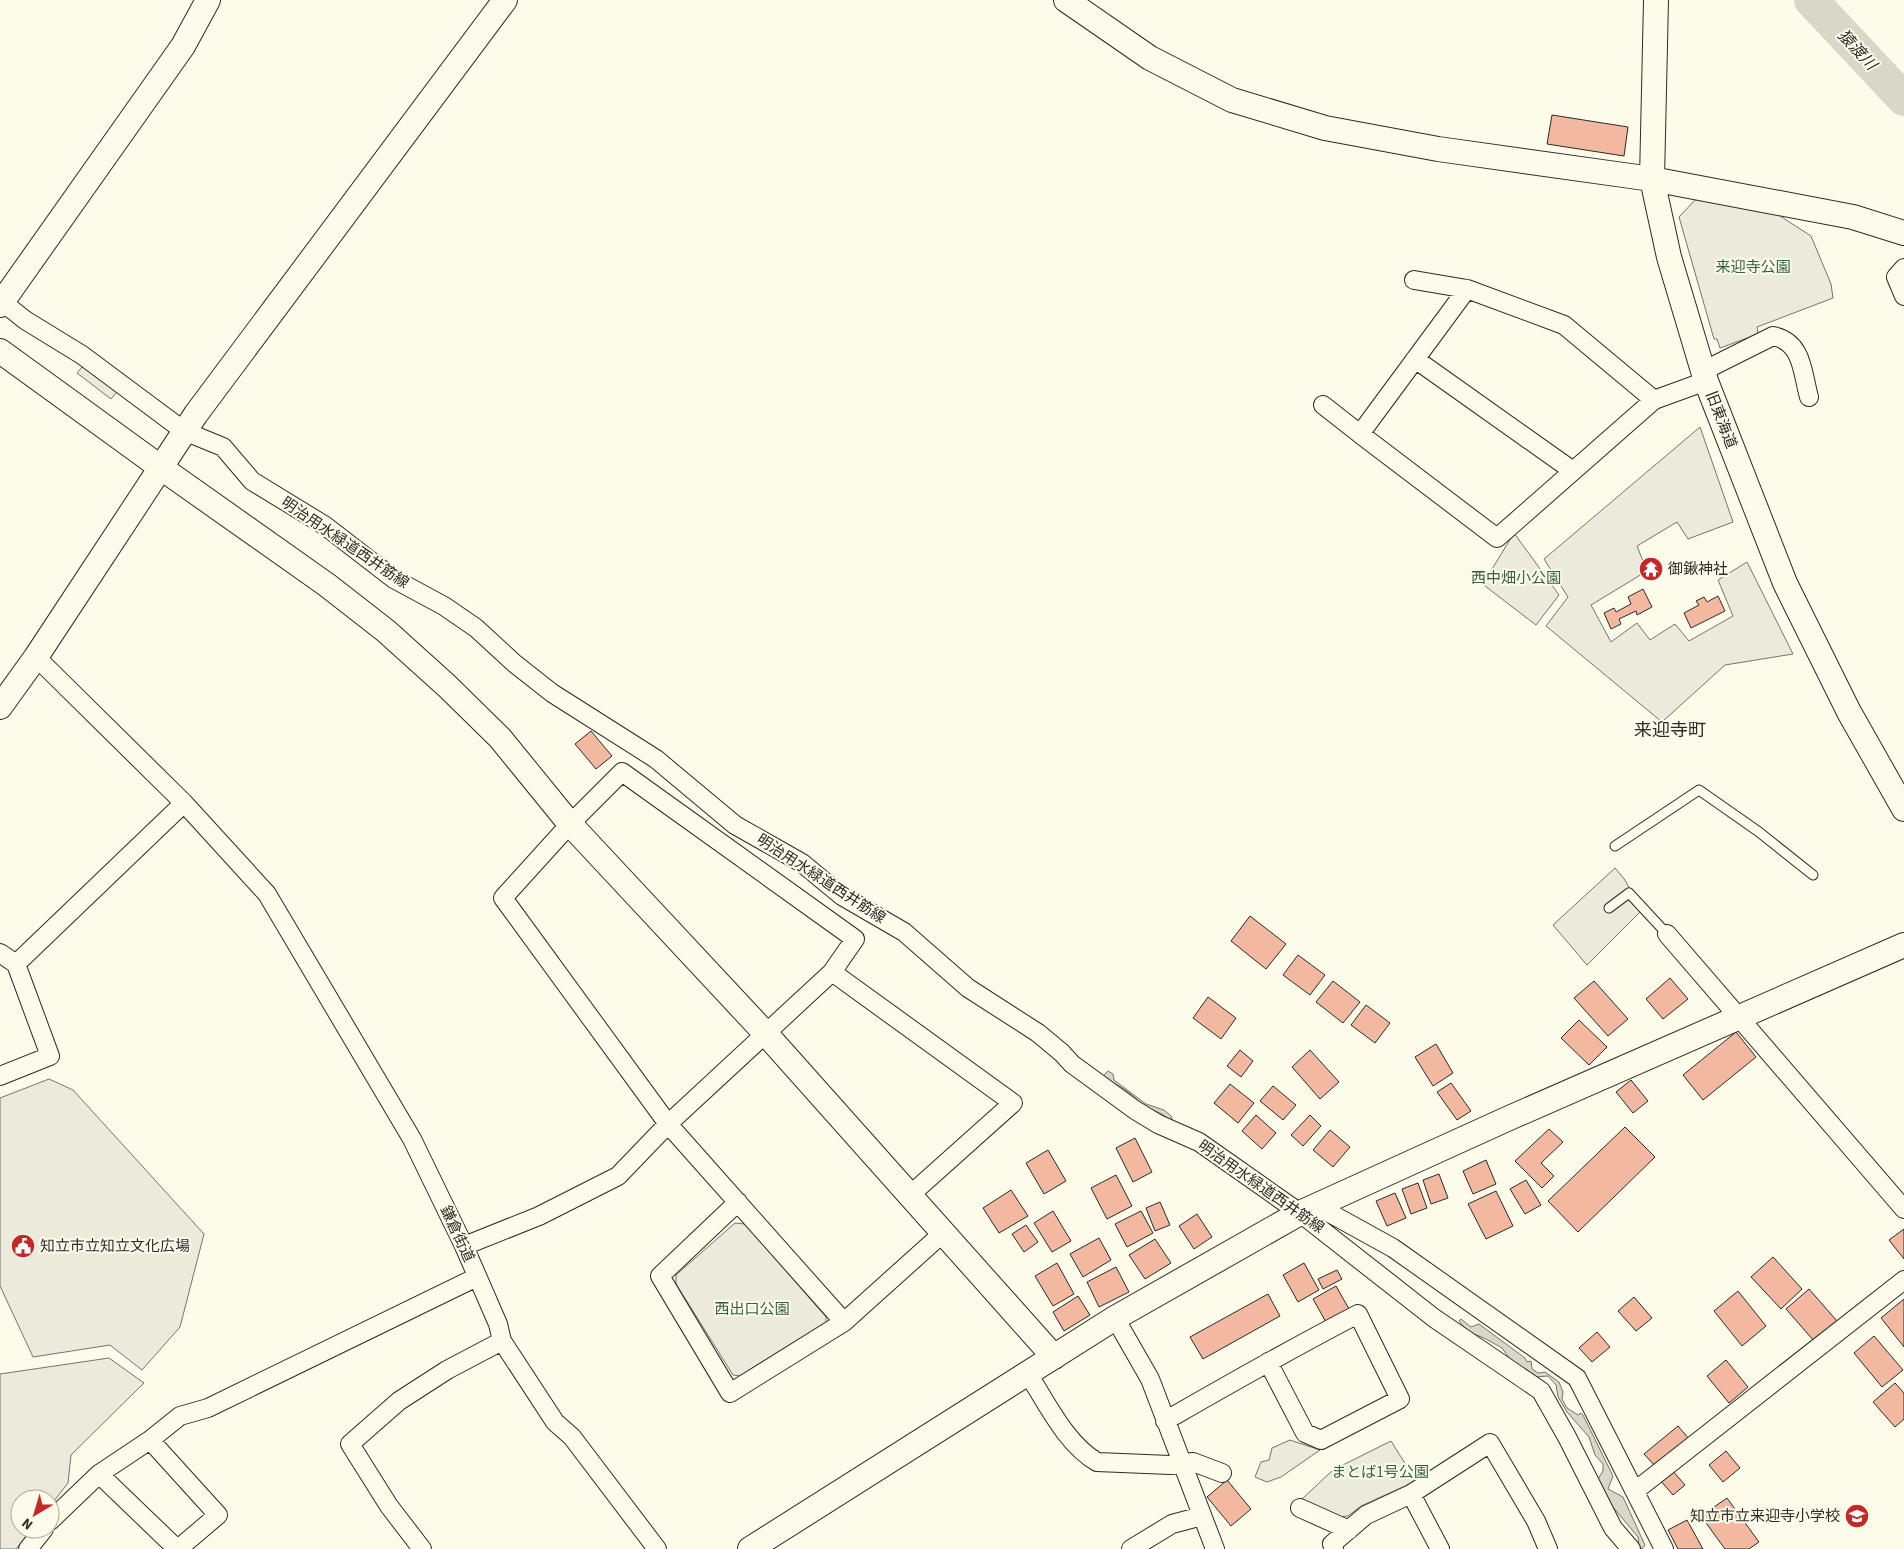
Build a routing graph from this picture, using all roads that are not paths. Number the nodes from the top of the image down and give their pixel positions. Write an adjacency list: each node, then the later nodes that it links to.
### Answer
1 (208, 0): 11 (street)
2 (505, 0): 18 (street)
3 (1066, 0): 5 (street)
4 (1656, 0): 5 (street, 旧東海道)
5 (1652, 179): 6 (street); 14 (street, 旧東海道)
6 (1904, 233)
7 (1904, 268): 10 (street)
8 (1414, 280): 9 (street)
9 (1467, 289): 13 (street); 16 (street)
10 (1904, 296)
11 (1, 303): 18 (street, 明治用水緑道西井筋線)
12 (0, 351): 20 (street)
13 (1415, 359): 19 (street); 21 (street)
14 (1704, 376): 15 (street); 16 (street); 25 (street, 旧東海道)
15 (1809, 397)
16 (1654, 400): 21 (street)
17 (1323, 405): 19 (street)
18 (184, 431): 20 (street); 42 (street, 明治用水緑道西井筋線)
19 (1360, 434): 21 (street)
20 (160, 468): 22 (street); 26 (street)
21 (1573, 471)
22 (36, 657): 23 (street); 24 (street, 鎌倉街道)
23 (0, 707)
24 (184, 803): 33 (street); 44 (street, 鎌倉街道)
25 (1904, 809)
26 (570, 824): 34 (street); 36 (street); 38 (street)
27 (1616, 846): 28 (lane)
28 (1812, 876)
29 (1609, 908): 30 (lane)
30 (1667, 934): 35 (street)
31 (1904, 944): 35 (street)
32 (0, 953): 33 (street)
33 (16, 964): 37 (street)
34 (832, 972): 36 (street); 39 (street)
35 (1738, 1017): 41 (street); 42 (street)
36 (766, 1034): 38 (street); 39 (street)
37 (0, 1076)
38 (668, 1124): 40 (street); 44 (street)
39 (909, 1196): 43 (street)
40 (738, 1202): 48 (street); 48 (street)
41 (1904, 1209)
42 (1309, 1210): 47 (street); 58 (street); 75 (street, 明治用水緑道西井筋線)
43 (943, 1233): 48 (street); 50 (street)
44 (464, 1246): 45 (street, 鎌倉街道)
45 (477, 1277): 49 (street, 鎌倉街道); 54 (street)
46 (1904, 1280): 58 (street)
47 (1115, 1318): 50 (street); 53 (street)
48 (844, 1322)
49 (502, 1341): 67 (street); 68 (street, 鎌倉街道)
50 (1054, 1357): 52 (street)
51 (1268, 1362): 51 (street); 53 (street)
52 (1028, 1374): 55 (street); 69 (street)
53 (1165, 1421): 55 (street)
54 (150, 1440): 57 (street); 66 (street)
55 (1181, 1463): 56 (street); 62 (street)
56 (1222, 1473)
57 (99, 1474): 61 (street); 66 (street)
58 (1635, 1491): 76 (street)
59 (1411, 1494): 63 (street); 73 (street); 74 (street)
60 (1300, 1508): 63 (street)
61 (60, 1511)
62 (1202, 1516): 70 (street); 71 (street)
63 (1349, 1530): 72 (street)
64 (36, 1539): 65 (street)
65 (28, 1549)
66 (178, 1549)
67 (422, 1549)
68 (657, 1549)
69 (750, 1549)
70 (1131, 1549)
71 (1215, 1549)
72 (1334, 1549)
73 (1440, 1549)
74 (1548, 1549)
75 (1631, 1549)
76 (1664, 1549)

